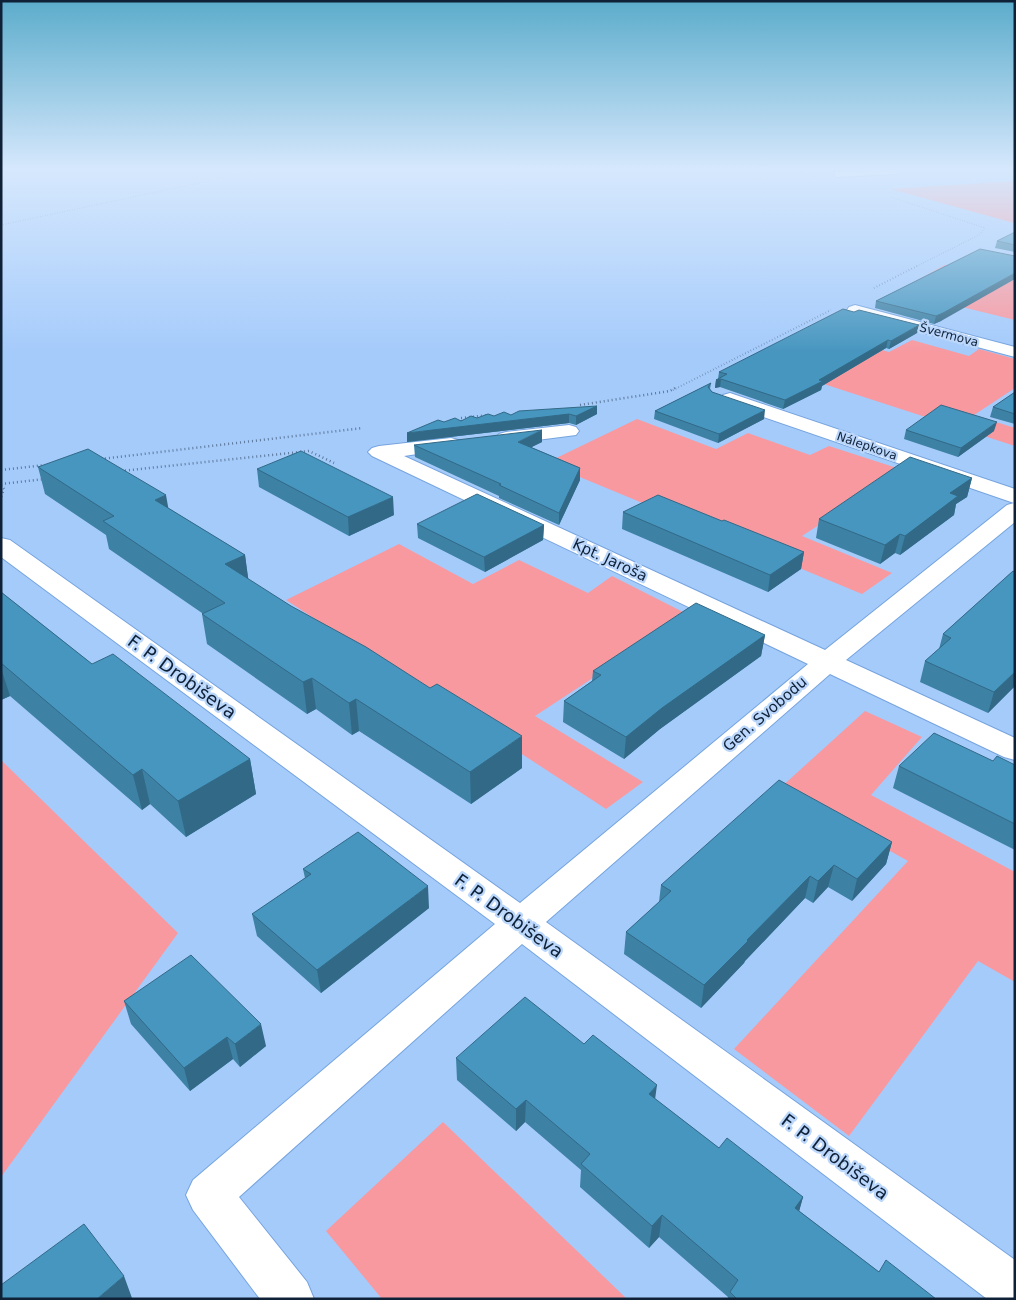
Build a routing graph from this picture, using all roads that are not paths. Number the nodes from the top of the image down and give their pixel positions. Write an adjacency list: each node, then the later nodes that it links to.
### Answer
1 (855, 310): 2 (street, Švermova)
2 (1015, 352)
3 (719, 395): 5 (street, Nálepkova)
4 (569, 431): 8 (street, Kpt. Jaroša)
5 (1015, 497)
6 (1015, 510): 8 (street, Gen. Svobodu)
7 (1, 545): 10 (street, F. P. Drobiševa)
8 (827, 662): 9 (street, Kpt. Jaroša); 10 (street, Gen. Svobodu)
9 (1015, 750)
10 (521, 925): 11 (street, F. P. Drobiševa); 12 (street, Gen. Svobodu)
11 (1015, 1290)
12 (290, 1299)

